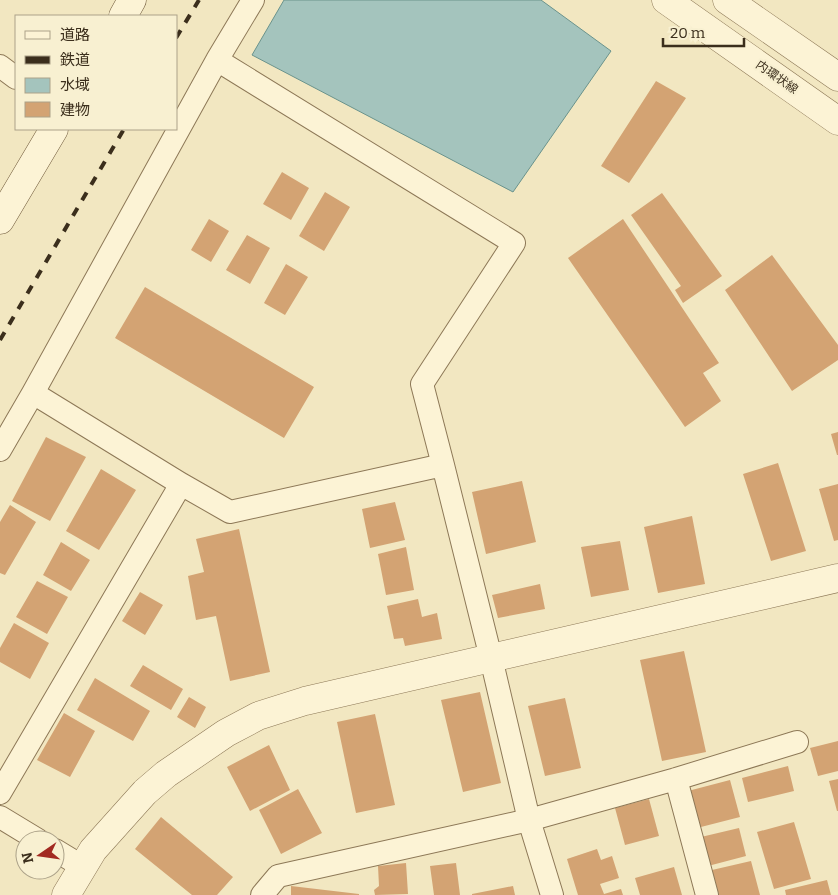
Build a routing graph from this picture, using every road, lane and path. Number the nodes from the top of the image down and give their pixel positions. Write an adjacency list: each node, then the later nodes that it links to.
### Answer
1 (132, 0): 5 (street)
2 (252, 0): 6 (street)
3 (666, 0): 10 (street, 内環状線)
4 (732, 3): 9 (street)
5 (123, 15)
6 (217, 60): 13 (street); 15 (street)
7 (0, 66): 8 (street)
8 (15, 77)
9 (838, 77)
10 (838, 121)
11 (53, 130): 12 (street)
12 (0, 220)
13 (33, 393): 14 (street); 16 (street)
14 (0, 450)
15 (443, 465): 16 (street); 18 (street)
16 (181, 484): 21 (street)
17 (838, 578): 18 (street)
18 (491, 658): 23 (street); 26 (street)
19 (797, 742): 20 (street)
20 (676, 779): 23 (street); 30 (street)
21 (0, 793)
22 (0, 817): 24 (street)
23 (529, 820): 28 (street); 29 (street)
24 (21, 830)
25 (65, 856): 26 (street)
26 (83, 867): 27 (street)
27 (66, 895)
28 (262, 895)
29 (552, 895)
30 (707, 895)

